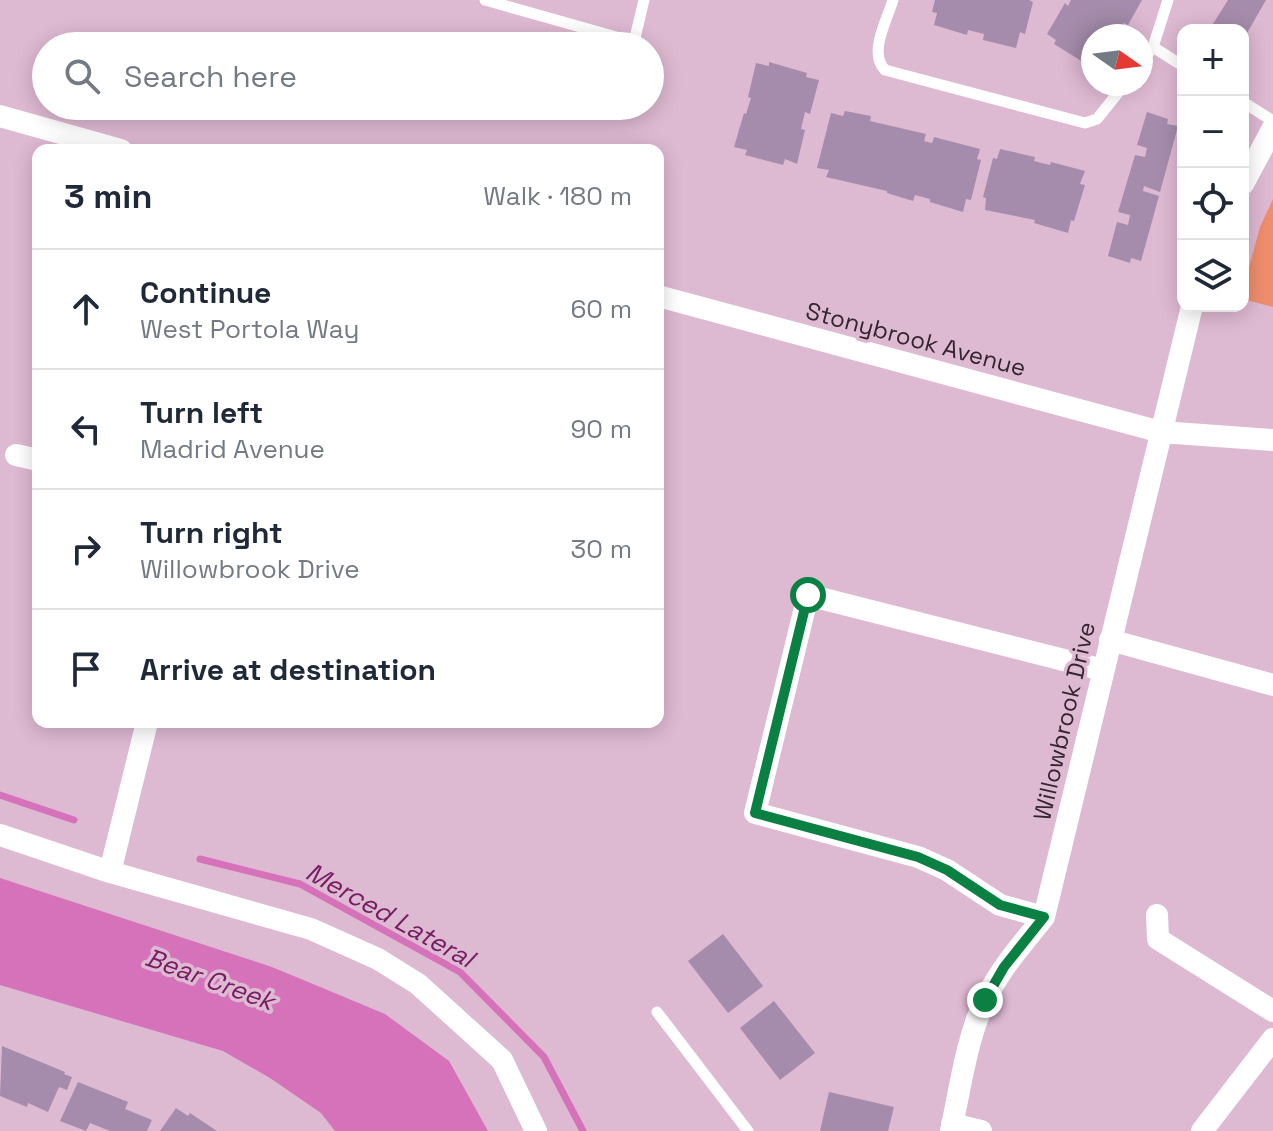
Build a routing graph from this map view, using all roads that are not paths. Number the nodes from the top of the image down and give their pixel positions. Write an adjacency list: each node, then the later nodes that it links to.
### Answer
1 (485, 0): 5 (lane)
2 (644, 0): 6 (lane)
3 (893, 0): 9 (lane)
4 (1168, 0): 7 (lane)
5 (599, 32)
6 (636, 32)
7 (1153, 47): 8 (lane)
8 (1177, 62)
9 (1115, 96)
10 (1249, 106): 12 (lane)
11 (0, 116): 14 (street)
12 (1273, 121)
13 (1273, 128): 15 (street)
14 (100, 144)
15 (1249, 173)
16 (664, 298): 18 (street, Stonybrook Avenue)
17 (1191, 312): 18 (street, Willowbrook Drive)
18 (1161, 432): 19 (street, Stonybrook Avenue); 22 (street, Willowbrook Drive)
19 (1273, 440)
20 (16, 455): 21 (street)
21 (32, 459)
22 (1110, 640): 23 (street, Willowbrook Drive); 24 (street)
23 (1103, 670): 29 (street, Willowbrook Drive); 29 (street)
24 (1273, 685)
25 (146, 728): 27 (street)
26 (0, 835): 27 (street)
27 (110, 872): 34 (street)
28 (1157, 915): 30 (street)
29 (1044, 917): 33 (street, Willowbrook Drive)
30 (1273, 1011)
31 (657, 1012): 35 (lane)
32 (1273, 1039): 37 (street)
33 (951, 1128): 36 (street)
34 (536, 1131)
35 (748, 1131)
36 (981, 1131)
37 (1202, 1131)

